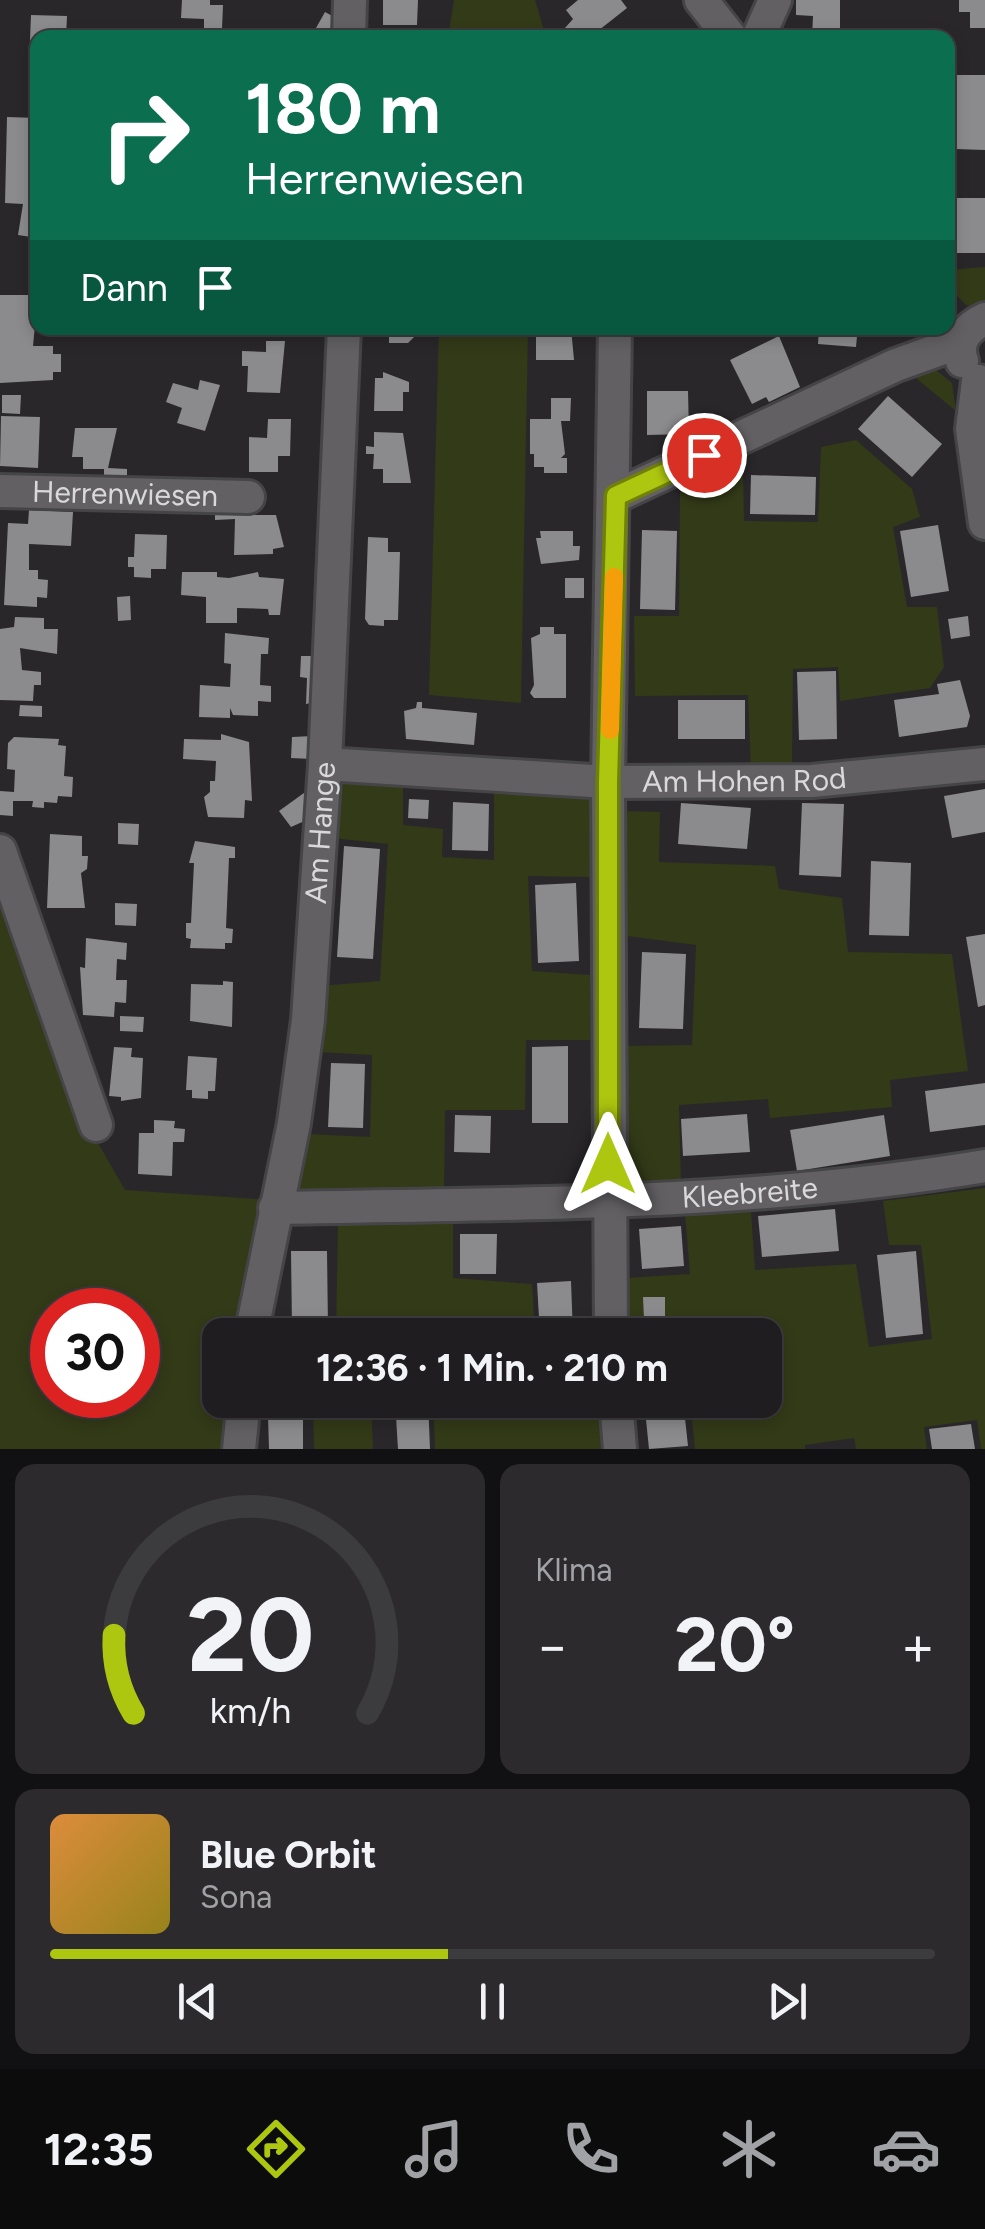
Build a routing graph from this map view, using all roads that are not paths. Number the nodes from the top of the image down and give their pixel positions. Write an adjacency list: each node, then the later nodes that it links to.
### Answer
1 (350, 0): 4 (street)
2 (701, 0): 5 (street)
3 (774, 0): 6 (street)
4 (349, 30)
5 (725, 30)
6 (761, 30)
7 (965, 323): 11 (street)
8 (344, 335): 16 (street, Am Hange)
9 (615, 335): 13 (street)
10 (945, 335): 13 (street)
11 (981, 382): 15 (street)
12 (0, 491): 14 (street, Herrenwiesen)
13 (616, 496): 18 (street)
14 (248, 497)
15 (985, 523)
16 (326, 764): 18 (street, Am Hohen Rod); 23 (street, Am Hange)
17 (985, 764): 18 (street, Am Hohen Rod)
18 (608, 782): 22 (street)
19 (0, 850): 20 (street)
20 (96, 1125)
21 (985, 1166): 22 (street, Kleebreite)
22 (608, 1202): 23 (street, Kleebreite); 25 (street)
23 (275, 1208): 24 (street, Am Hange)
24 (254, 1318)
25 (611, 1318)
26 (243, 1418): 28 (street)
27 (617, 1418): 29 (street)
28 (240, 1449)
29 (620, 1449)

